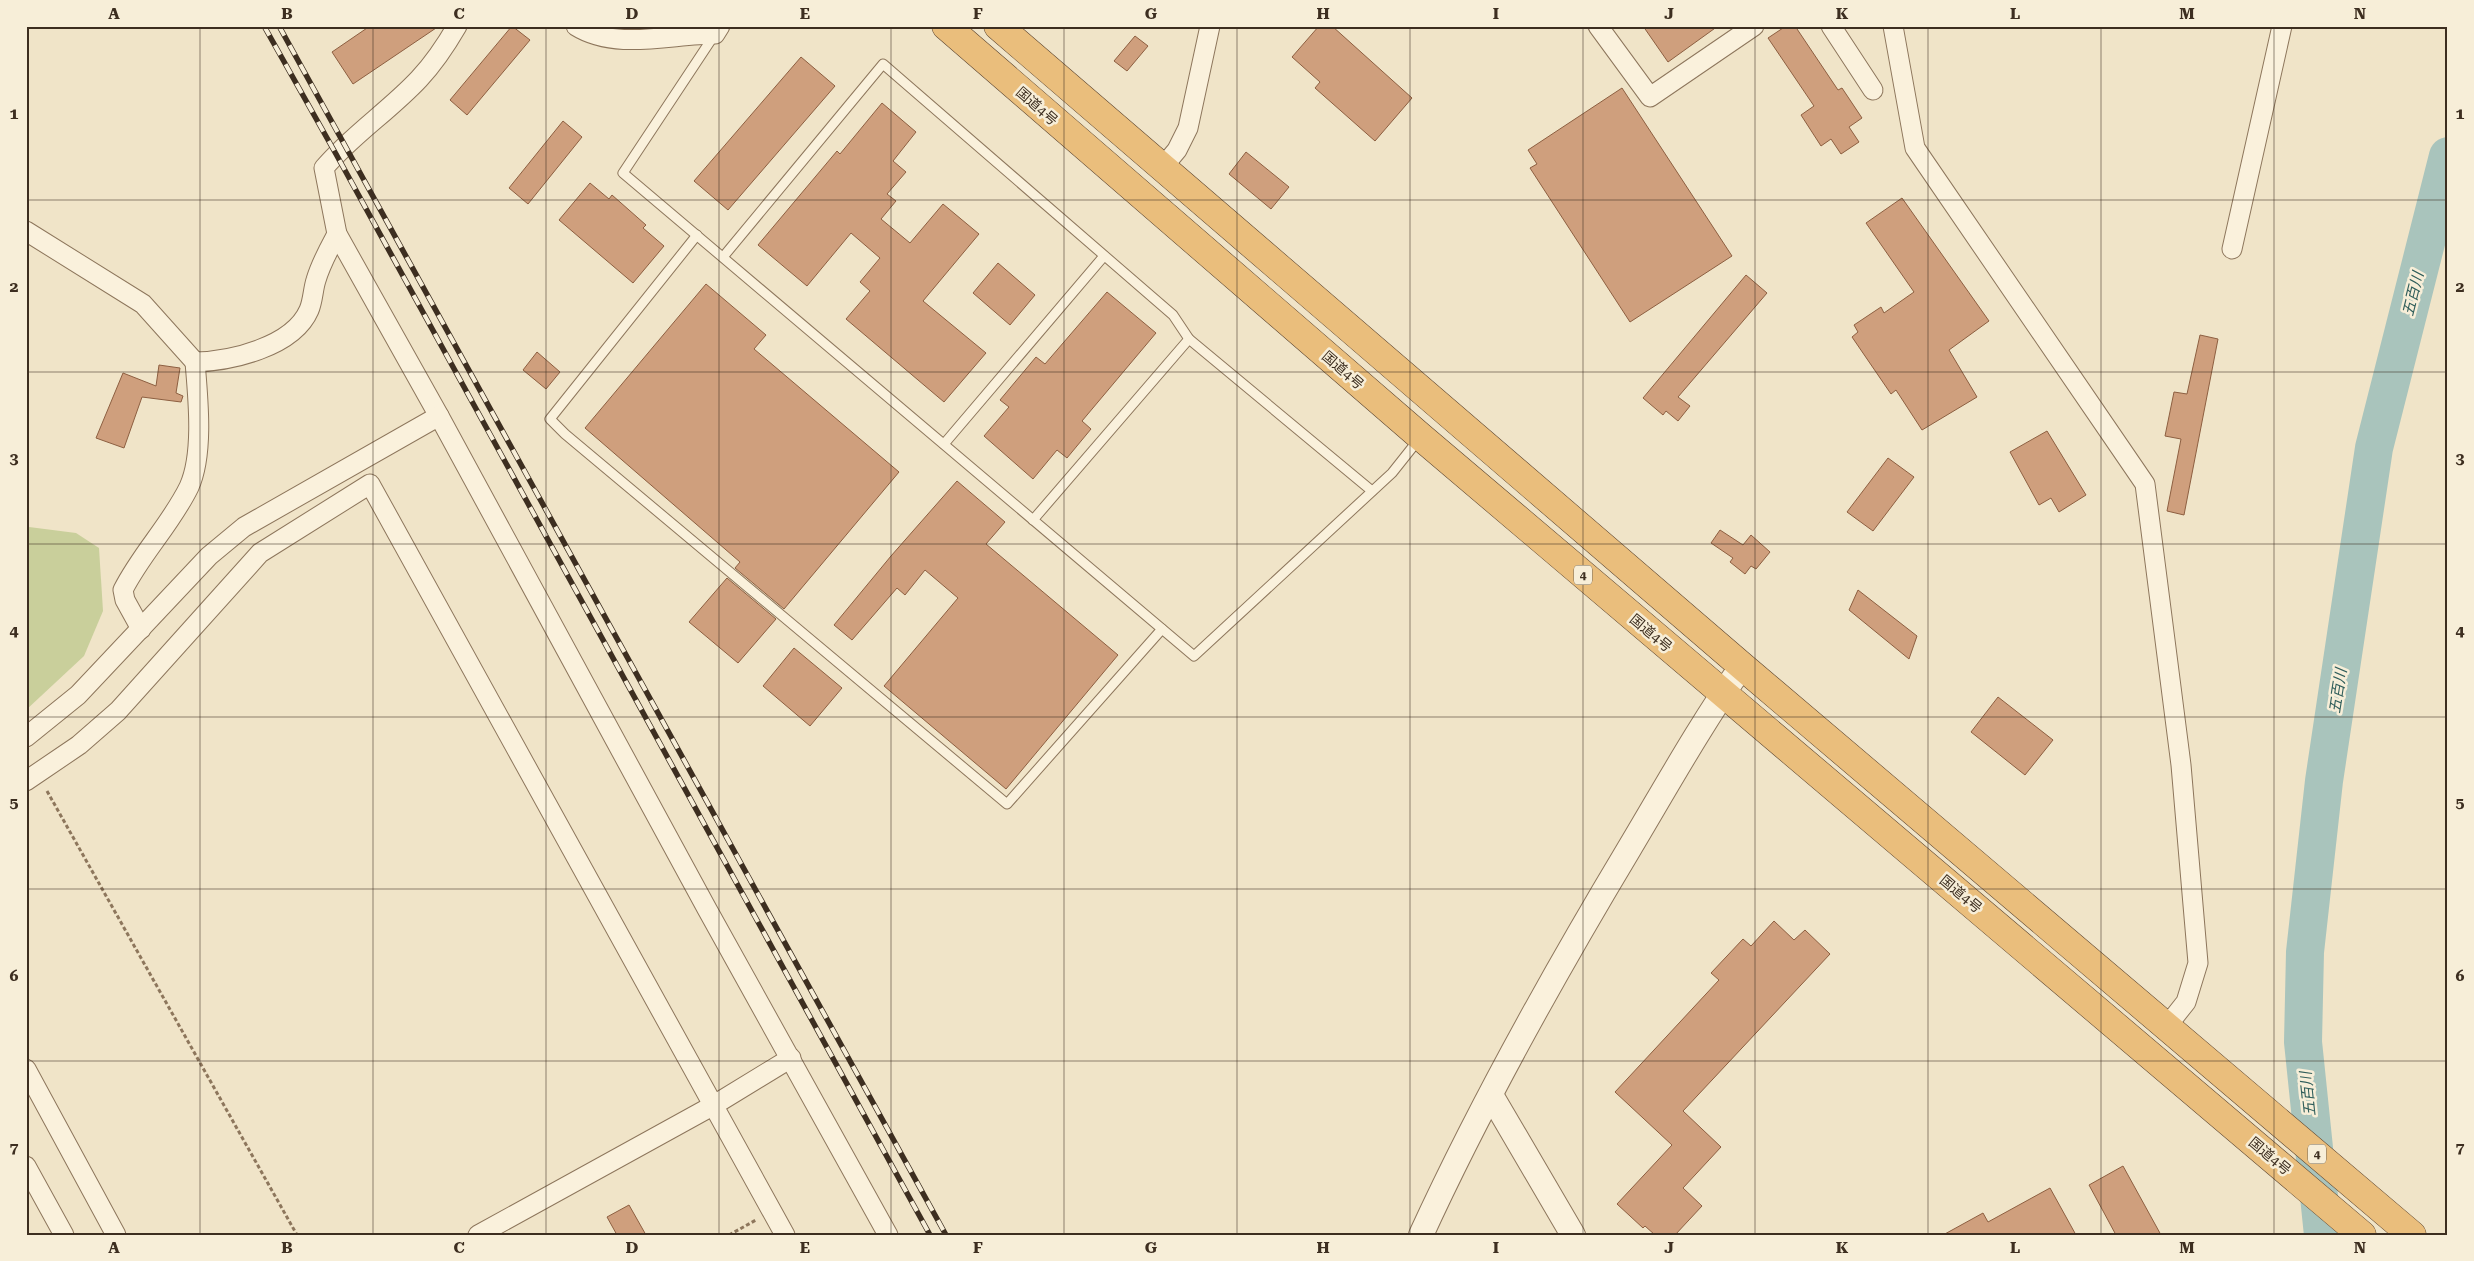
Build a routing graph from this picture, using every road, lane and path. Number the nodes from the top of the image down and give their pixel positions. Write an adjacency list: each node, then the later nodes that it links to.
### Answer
1 (457, 26): 15 (street)
2 (576, 26): 11 (street)
3 (946, 26): 23 (highway, 国道4号 / 4)
4 (998, 26): 13 (highway, 4)
5 (1210, 26): 13 (street)
6 (1598, 26): 7 (street)
7 (1754, 26)
8 (1831, 26): 12 (street)
9 (1893, 26): 35 (street)
10 (2282, 26): 17 (street)
11 (717, 30): 16 (lane)
12 (1874, 90)
13 (1162, 168): 31 (highway, 4)
14 (26, 231): 21 (street)
15 (337, 234): 21 (street); 22 (street)
16 (697, 235): 18 (lane); 29 (lane)
17 (2232, 249)
18 (723, 256): 19 (lane); 24 (lane)
19 (1104, 256): 20 (lane); 24 (lane)
20 (1189, 339): 27 (lane); 28 (lane)
21 (195, 362): 30 (street)
22 (439, 416): 25 (street); 36 (street)
23 (1421, 437): 27 (lane); 32 (highway, 国道4号 / 4)
24 (944, 444): 28 (lane)
25 (358, 462): 26 (street); 30 (street)
26 (370, 484): 34 (street); 39 (street)
27 (1372, 491): 29 (lane)
28 (1033, 520): 29 (lane)
29 (1162, 628)
30 (141, 629): 33 (street)
31 (1742, 666): 32 (street); 35 (highway, 4)
32 (1722, 694): 38 (street); 51 (highway, 国道4号 / 4)
33 (26, 737)
34 (32, 778): 44 (path)
35 (2166, 1026): 52 (highway, 4)
36 (791, 1058): 39 (street); 48 (street)
37 (26, 1069): 43 (street)
38 (1491, 1095): 49 (street); 50 (street)
39 (714, 1105): 41 (street); 45 (street)
40 (26, 1166): 42 (street)
41 (772, 1211): 46 (path); 47 (street)
42 (64, 1235)
43 (116, 1235)
44 (297, 1235)
45 (478, 1235)
46 (729, 1235)
47 (785, 1235)
48 (888, 1235)
49 (1421, 1235)
50 (1573, 1235)
51 (2362, 1235)
52 (2412, 1235)

